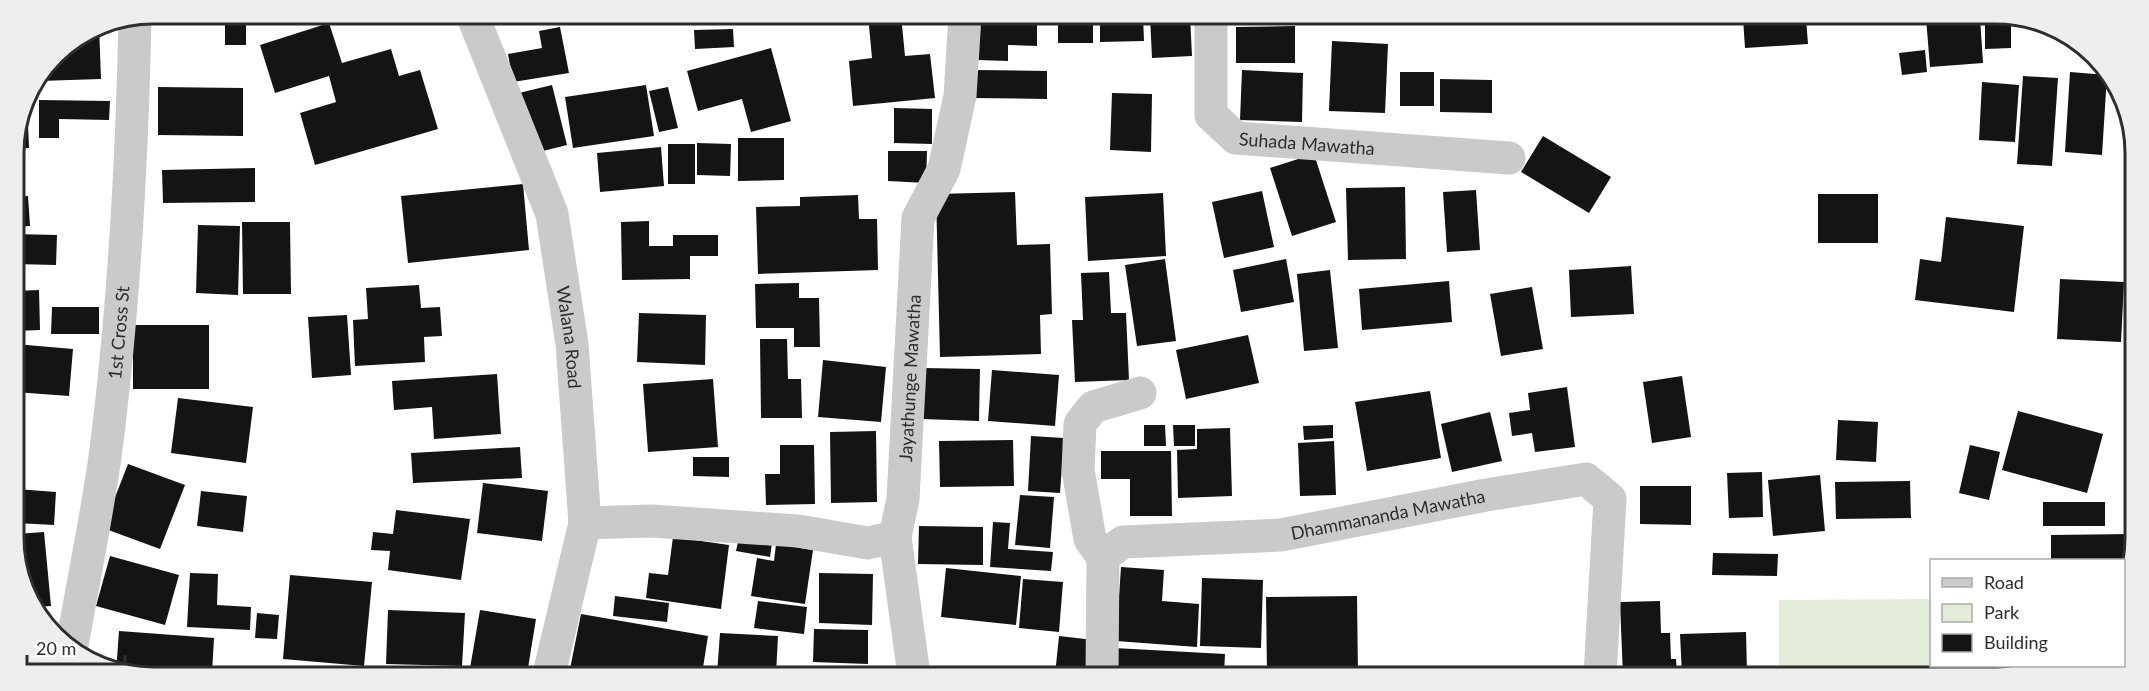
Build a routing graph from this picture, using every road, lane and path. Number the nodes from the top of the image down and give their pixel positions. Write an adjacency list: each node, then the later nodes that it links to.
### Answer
1 (476, 24): 7 (street, Walana Road)
2 (964, 24): 8 (street, Jayathunge Mawatha)
3 (1211, 24): 5 (street, Suhada Mawatha)
4 (135, 25): 10 (street, 1st Cross St)
5 (1509, 158)
6 (1140, 393): 9 (street)
7 (585, 523): 8 (street); 11 (street, Walana Road)
8 (895, 537): 12 (street, Jayathunge Mawatha)
9 (1103, 557): 13 (street); 14 (street, Dhammananda Mawatha)
10 (73, 639)
11 (551, 667)
12 (913, 667)
13 (1102, 667)
14 (1601, 667)

